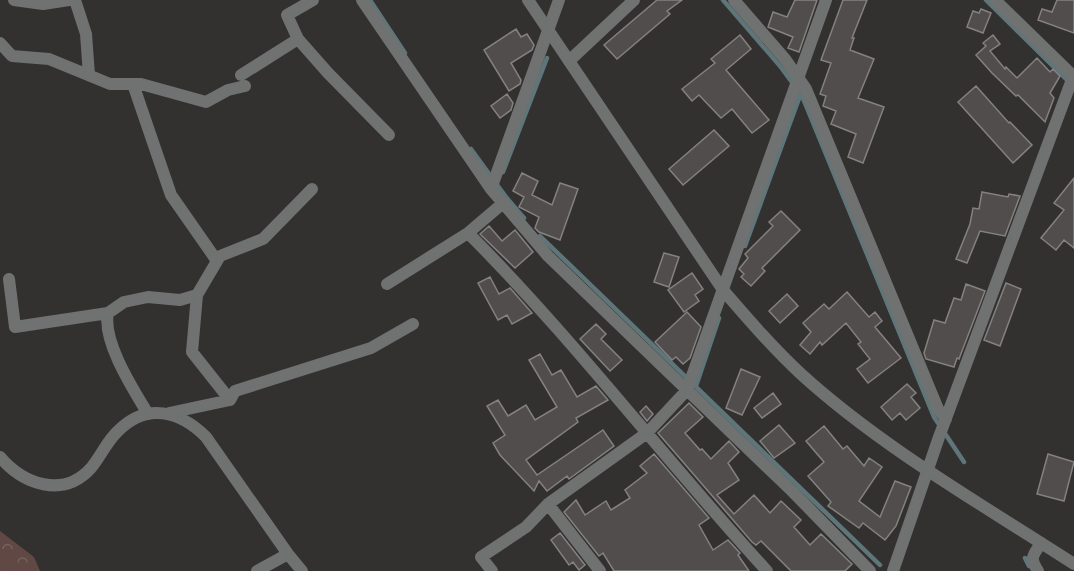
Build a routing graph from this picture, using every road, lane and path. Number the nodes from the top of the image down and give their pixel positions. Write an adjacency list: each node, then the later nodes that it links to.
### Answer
1 (14, 0): 2 (street)
2 (69, 0)
3 (75, 0): 16 (street)
4 (313, 0): 13 (street)
5 (362, 0): 21 (street)
6 (528, 0): 12 (street)
7 (559, 0): 12 (street)
8 (634, 0): 15 (street)
9 (734, 0): 18 (street)
10 (826, 0): 18 (street)
11 (995, 0): 17 (street)
12 (548, 30): 15 (street); 21 (street)
13 (298, 39): 19 (street); 20 (street)
14 (0, 43): 16 (street)
15 (569, 61): 28 (street)
16 (89, 75): 19 (street)
17 (1072, 78): 36 (street)
18 (796, 82): 28 (street); 36 (street)
19 (133, 84): 25 (street)
20 (389, 135)
21 (493, 183): 23 (street)
22 (312, 189): 25 (street)
23 (502, 204): 24 (street); 32 (street)
24 (468, 233): 27 (street); 37 (street)
25 (217, 261): 29 (street)
26 (9, 279): 30 (street)
27 (387, 284)
28 (723, 290): 32 (street); 39 (street)
29 (197, 295): 30 (street); 33 (street)
30 (108, 313): 34 (street)
31 (413, 324): 33 (street)
32 (690, 384): 37 (street); 49 (street)
33 (230, 400): 35 (street)
34 (148, 414): 35 (street); 38 (street)
35 (167, 414): 42 (street)
36 (945, 421): 39 (street)
37 (646, 433): 40 (street); 48 (street)
38 (0, 457)
39 (928, 469): 41 (street); 50 (street)
40 (548, 504): 46 (street); 47 (street)
41 (1041, 543): 43 (street); 51 (street)
42 (288, 554): 44 (street); 45 (street)
43 (1074, 564)
44 (257, 571)
45 (302, 571)
46 (492, 571)
47 (600, 571)
48 (766, 571)
49 (870, 571)
50 (893, 571)
51 (1038, 571)

